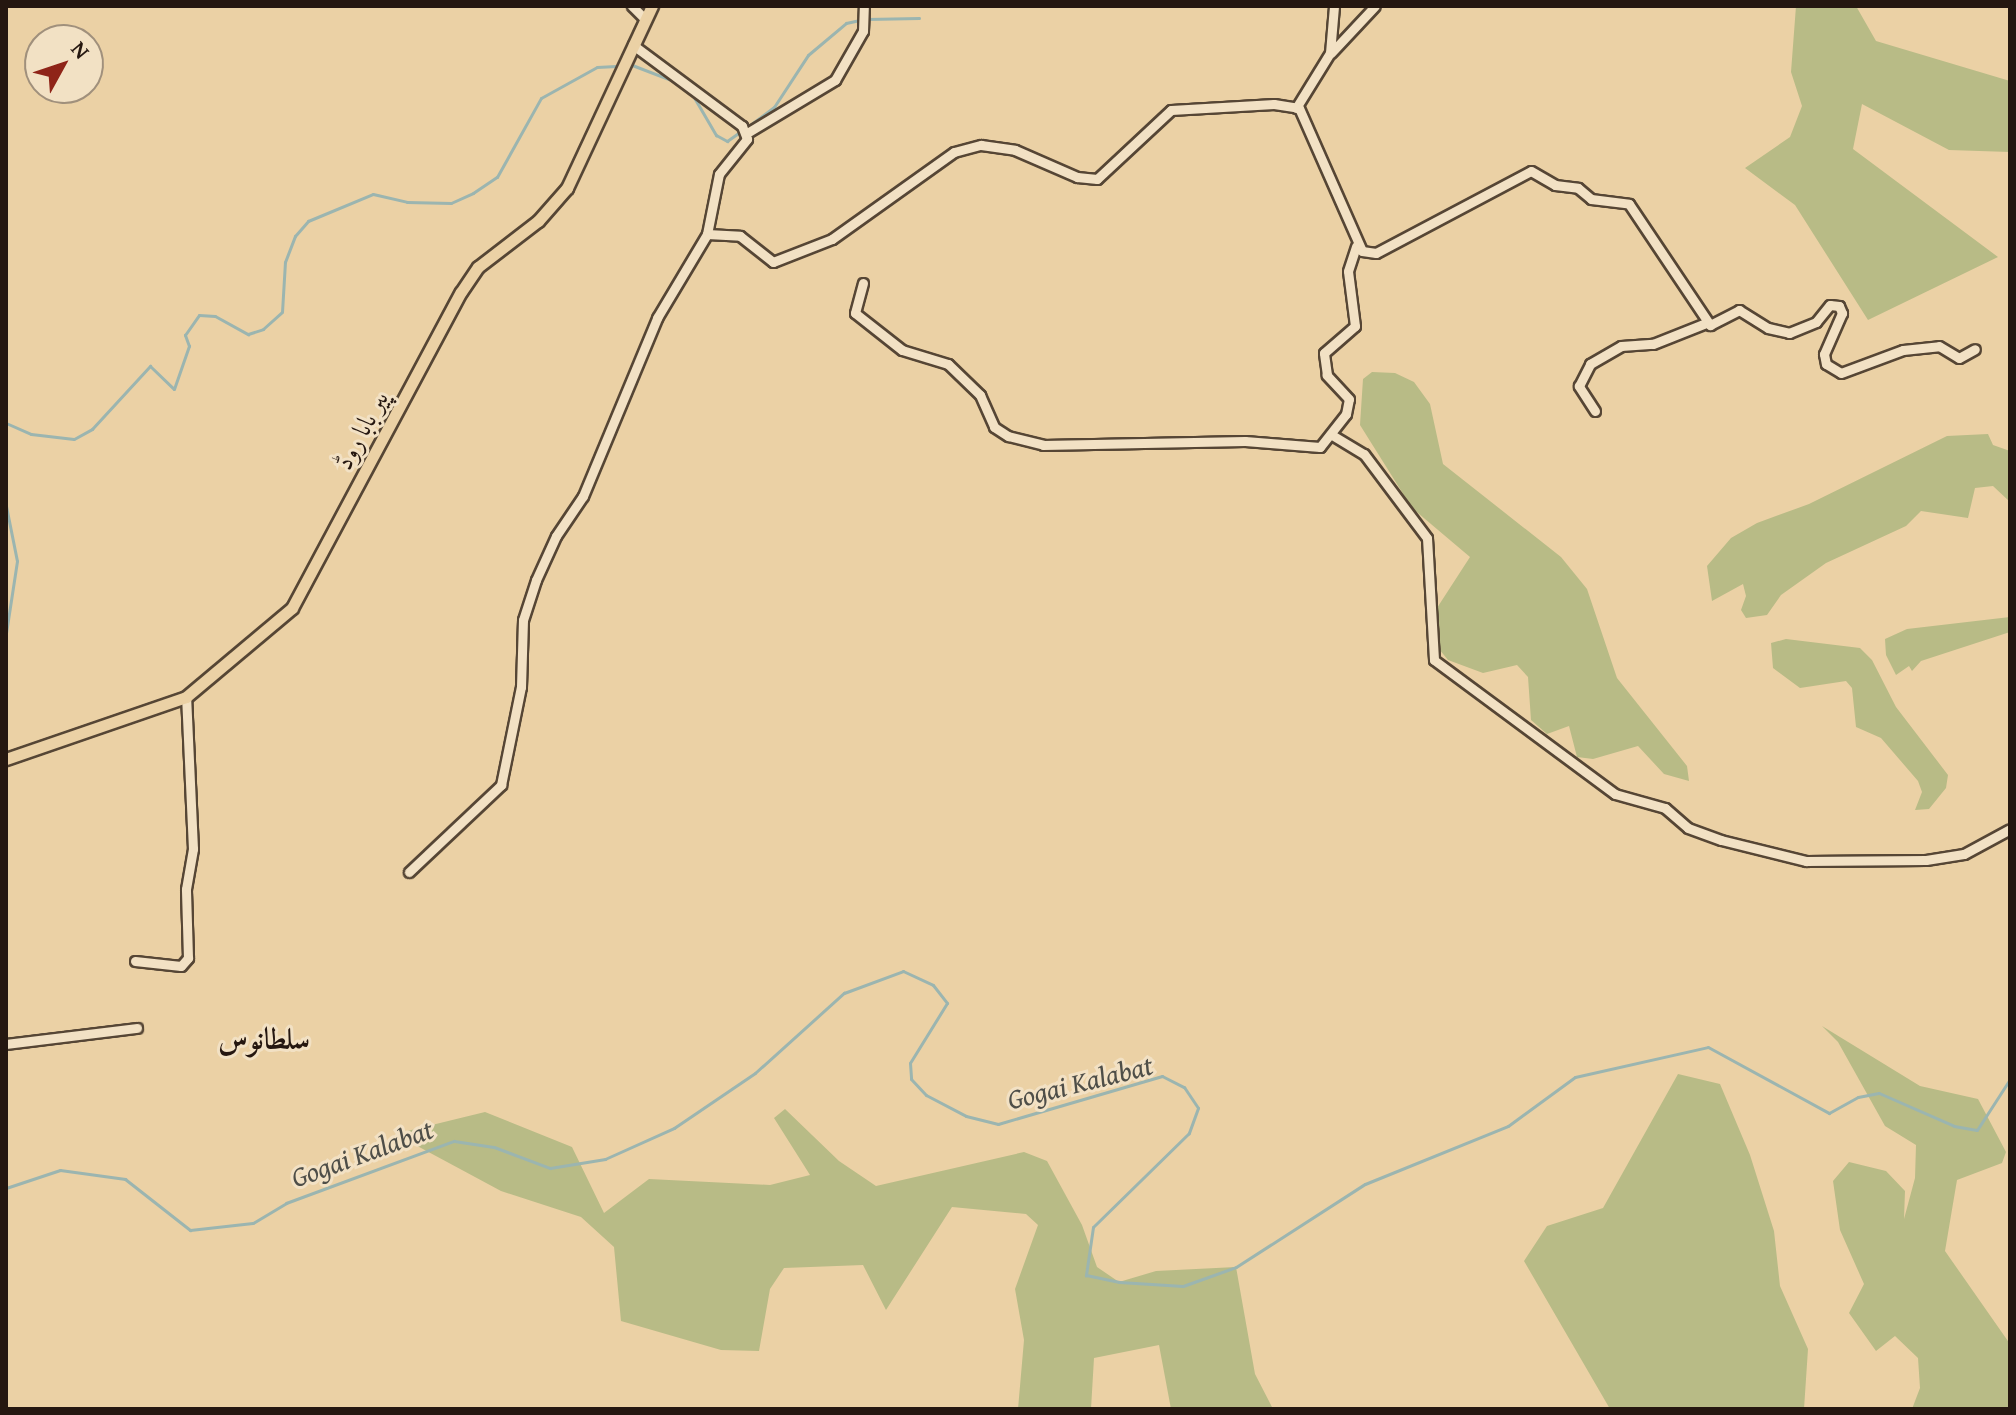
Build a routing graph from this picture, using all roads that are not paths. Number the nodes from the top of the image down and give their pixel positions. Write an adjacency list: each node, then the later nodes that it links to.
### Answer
1 (632, 6): 6 (street)
2 (652, 6): 6 (main road, پیر بابا روڈ)
3 (1334, 6): 8 (street)
4 (1375, 6): 8 (street)
5 (862, 11): 10 (street)
6 (645, 19): 7 (main road, پیر بابا روڈ)
7 (633, 45): 10 (street); 18 (main road, پیر بابا روڈ)
8 (1330, 53): 9 (street)
9 (1296, 108): 11 (street); 12 (street)
10 (747, 132): 11 (street)
11 (707, 234): 21 (street)
12 (1356, 246): 14 (street); 17 (street)
13 (863, 283): 17 (street)
14 (1706, 323): 15 (street); 16 (street)
15 (1975, 349)
16 (1595, 411)
17 (1332, 435): 20 (street)
18 (186, 697): 19 (main road, پیر بابا روڈ); 22 (street)
19 (6, 759)
20 (2010, 829)
21 (409, 872)
22 (135, 961)
23 (137, 1028): 24 (street)
24 (6, 1044)

